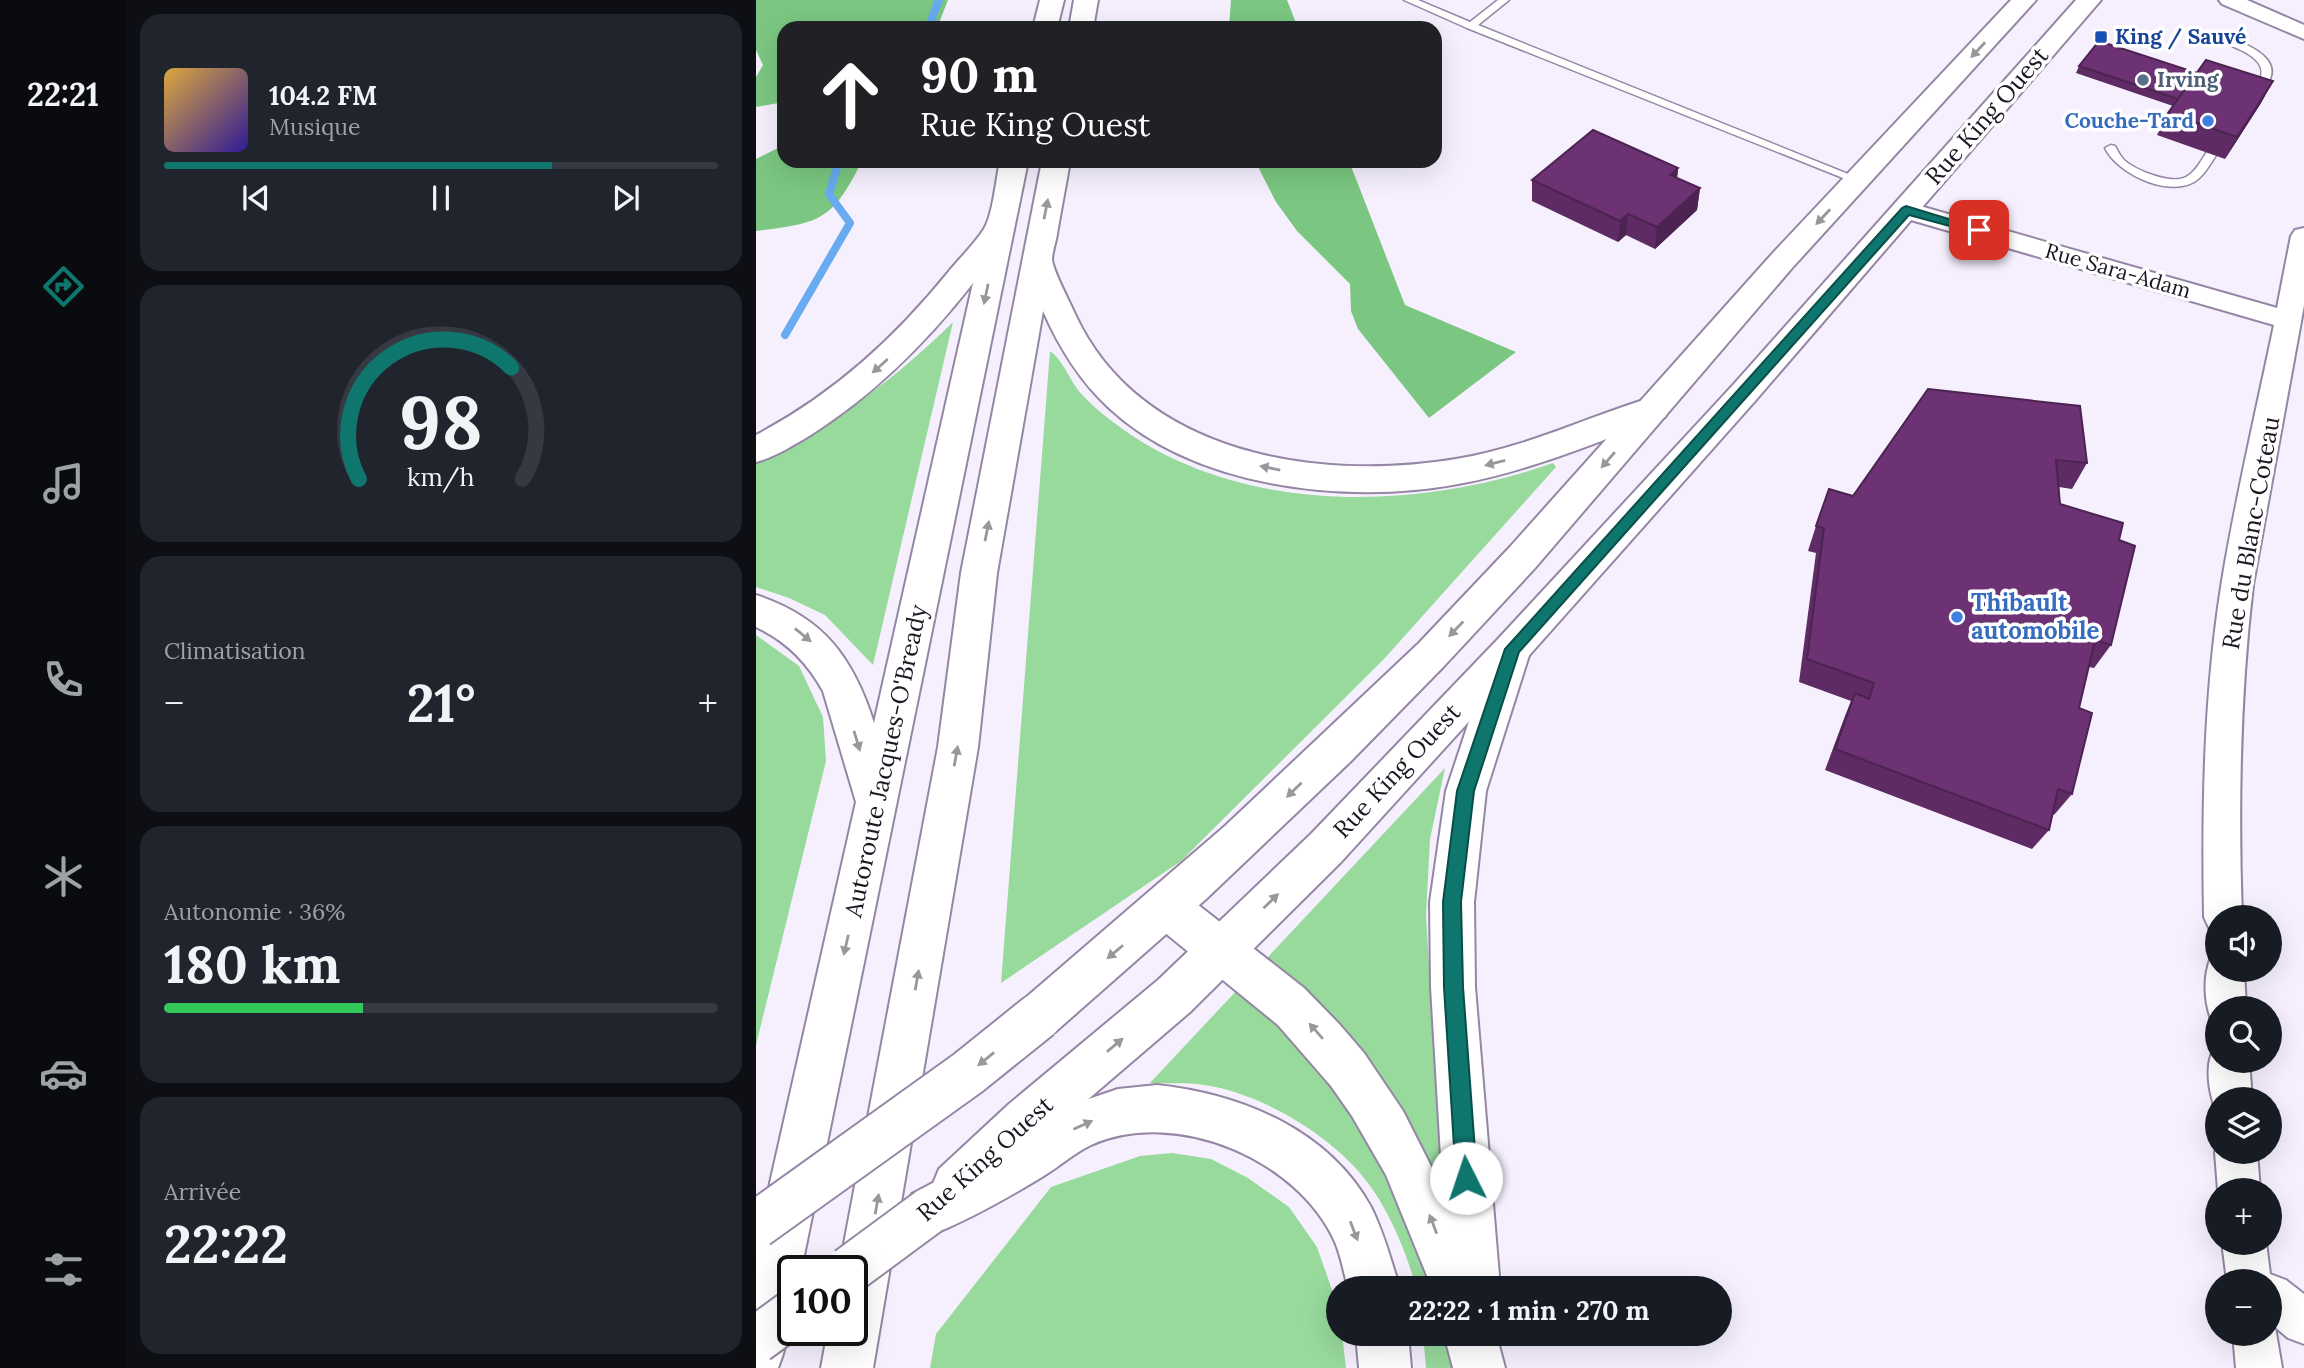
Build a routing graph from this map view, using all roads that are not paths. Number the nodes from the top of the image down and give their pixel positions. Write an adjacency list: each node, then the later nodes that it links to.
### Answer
1 (1052, 0): 8 (main road)
2 (1086, 0): 9 (main road)
3 (1409, 0): 10 (lane)
4 (1504, 0): 10 (lane)
5 (2024, 0): 18 (main road, Rue King Ouest, one-way to 18)
6 (2090, 0): 19 (main road, Rue King Ouest)
7 (2229, 0): 11 (street)
8 (1047, 21)
9 (1082, 21)
10 (1471, 26): 18 (lane)
11 (2304, 33)
12 (2210, 35): 13 (lane)
13 (2250, 100)
14 (2111, 148): 15 (lane)
15 (2211, 154)
16 (1013, 168): 20 (main road, Autoroute Jacques-O'Bready)
17 (1055, 168): 22 (main road, one-way to 17)
18 (1857, 180): 24 (main road, Rue King Ouest, one-way to 24)
19 (1906, 210): 23 (street, Rue Sara-Adam); 27 (main road, Rue King Ouest)
20 (1000, 228): 25 (main road, one-way to 25); 28 (main road, Autoroute Jacques-O'Bready, one-way to 28)
21 (2304, 236): 23 (street, Rue du Blanc-Coteau)
22 (1036, 257): 24 (main road, one-way to 22); 47 (main road, one-way to 22)
23 (2288, 320): 29 (street, Rue du Blanc-Coteau)
24 (1653, 409): 30 (main road, Rue King Ouest, one-way to 30)
25 (756, 450)
26 (756, 610): 28 (main road, one-way to 28)
27 (1513, 649): 31 (main road, Rue King Ouest, one-way to 27); 37 (main road)
28 (877, 807): 46 (main road, Autoroute Jacques-O'Bready, one-way to 46)
29 (2223, 905)
30 (1168, 908): 31 (main road); 33 (main road, Rue King Ouest, one-way to 33, bridge)
31 (1222, 949): 32 (main road, Rue King Ouest, one-way to 31); 36 (main road, one-way to 31)
32 (1025, 1140): 34 (main road, Rue King Ouest, bridge); 35 (main road, one-way to 35)
33 (756, 1225)
34 (868, 1256)
35 (1370, 1276)
36 (1453, 1276)
37 (1473, 1276)
38 (2282, 1303): 39 (street)
39 (2304, 1322)
40 (777, 1325): 41 (main road, bridge)
41 (756, 1340)
42 (1383, 1346): 48 (main road)
43 (1473, 1346): 49 (main road)
44 (1478, 1346): 49 (main road)
45 (2256, 1346): 50 (street)
46 (756, 1362)
47 (847, 1368)
48 (1385, 1368)
49 (1479, 1368)
50 (2259, 1368)

